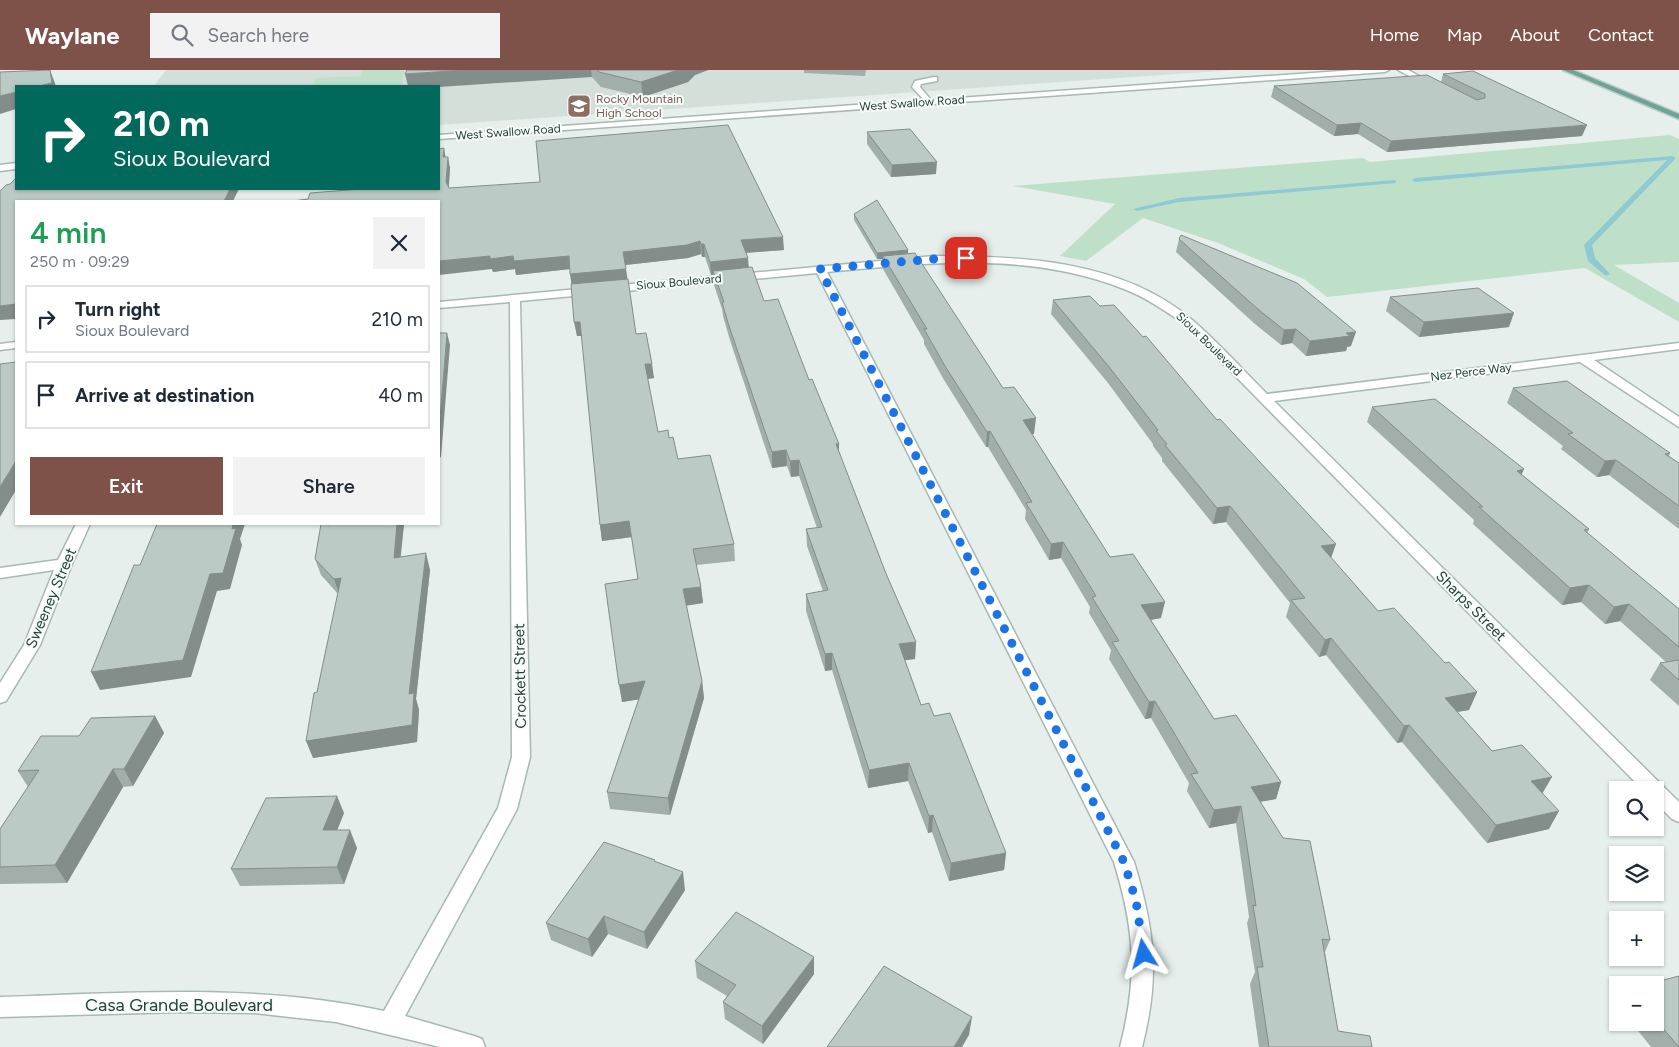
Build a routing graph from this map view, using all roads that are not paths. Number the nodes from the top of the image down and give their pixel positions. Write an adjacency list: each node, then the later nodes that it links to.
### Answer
1 (1385, 70): 6 (street, West Swallow Road)
2 (1402, 70): 7 (street)
3 (1567, 70): 9 (main road)
4 (1208, 73): 6 (street)
5 (934, 79): 8 (street)
6 (1222, 82): 8 (street, West Swallow Road)
7 (1438, 88)
8 (930, 102): 10 (street, West Swallow Road)
9 (1679, 117)
10 (440, 137)
11 (15, 166): 12 (street)
12 (0, 168)
13 (820, 269): 14 (street, Sioux Boulevard); 20 (street, Sioux Boulevard); 30 (street)
14 (515, 298): 15 (street, Sioux Boulevard); 28 (street, Crockett Street)
15 (440, 305)
16 (15, 346): 18 (street)
17 (1679, 346): 19 (street, Nez Perce Way)
18 (0, 347)
19 (1584, 359): 20 (street, Nez Perce Way); 21 (street)
20 (1264, 398): 26 (street, Sharps Street)
21 (1679, 423)
22 (83, 525): 23 (street, Sweeney Street)
23 (64, 564): 24 (street); 25 (street, Sweeney Street)
24 (0, 573)
25 (0, 697)
26 (1679, 814)
27 (0, 1007): 28 (street, Casa Grande Boulevard)
28 (390, 1022): 29 (street, Casa Grande Boulevard)
29 (474, 1047)
30 (1131, 1047)

